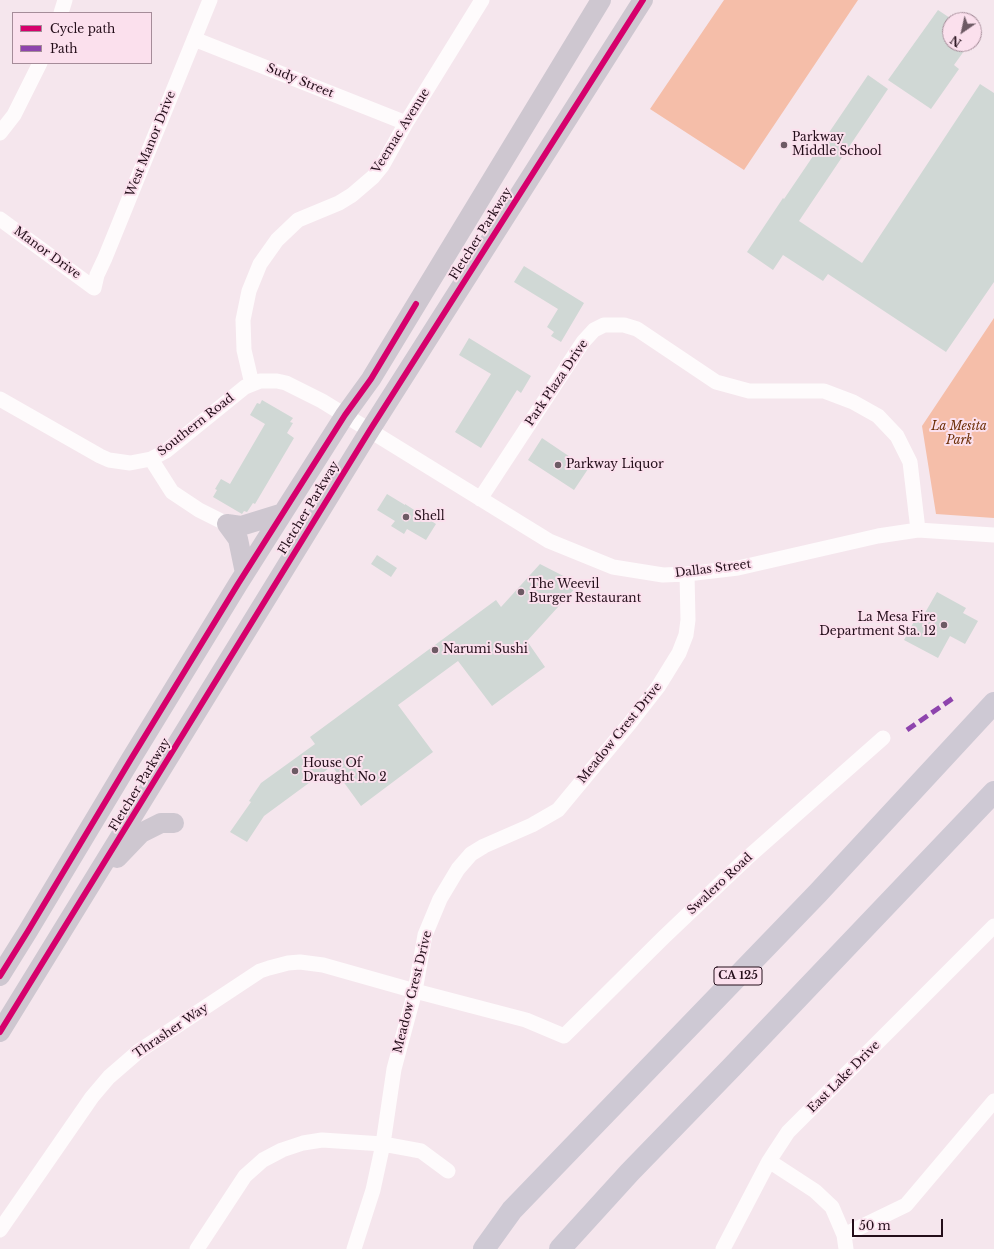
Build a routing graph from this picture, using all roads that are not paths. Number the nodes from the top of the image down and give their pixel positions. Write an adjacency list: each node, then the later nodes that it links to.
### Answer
1 (65, 0): 6 (street)
2 (210, 0): 7 (street, West Manor Drive)
3 (601, 0): 15 (main road, Fletcher Parkway)
4 (643, 0): 16 (main road, Fletcher Parkway)
5 (480, 1): 9 (street, Veemac Avenue)
6 (61, 12)
7 (194, 39): 9 (street, Sudy Street); 12 (street, West Manor Drive)
8 (40, 64): 10 (street)
9 (406, 123): 13 (street, Veemac Avenue)
10 (0, 133)
11 (0, 219): 12 (street, Manor Drive)
12 (94, 288)
13 (252, 384): 15 (street, Southern Road); 17 (street, Southern Road)
14 (0, 400): 17 (street, Southern Road)
15 (345, 415): 16 (street, Southern Road); 19 (main road, Fletcher Parkway)
16 (370, 430): 18 (street, Dallas Street); 29 (main road, Fletcher Parkway)
17 (151, 459): 20 (street)
18 (480, 499): 21 (street, Park Plaza Drive); 24 (street, Dallas Street)
19 (283, 513): 20 (main road); 23 (main road, Fletcher Parkway)
20 (227, 524): 23 (main road)
21 (918, 530): 22 (street, Dallas Street); 24 (street, Dallas Street)
22 (994, 535)
23 (245, 573): 31 (main road, Fletcher Parkway)
24 (687, 574): 32 (street, Meadow Crest Drive)
25 (994, 703): 43 (highway, CA 125)
26 (883, 738): 34 (street, Swalero Road)
27 (994, 792): 44 (highway)
28 (174, 823): 29 (main road)
29 (93, 882): 33 (main road, Fletcher Parkway)
30 (994, 926): 37 (street, East Lake Drive)
31 (0, 976)
32 (415, 992): 34 (street, Thrasher Way); 36 (street, Meadow Crest Drive); 39 (street, Thrasher Way)
33 (0, 1032)
34 (564, 1036)
35 (994, 1102): 40 (street)
36 (382, 1144): 38 (street); 41 (street); 42 (street, Meadow Crest Drive)
37 (769, 1161): 40 (street); 45 (street, East Lake Drive)
38 (448, 1171)
39 (0, 1230)
40 (845, 1242)
41 (197, 1249)
42 (354, 1249)
43 (484, 1249)
44 (560, 1249)
45 (722, 1249)

